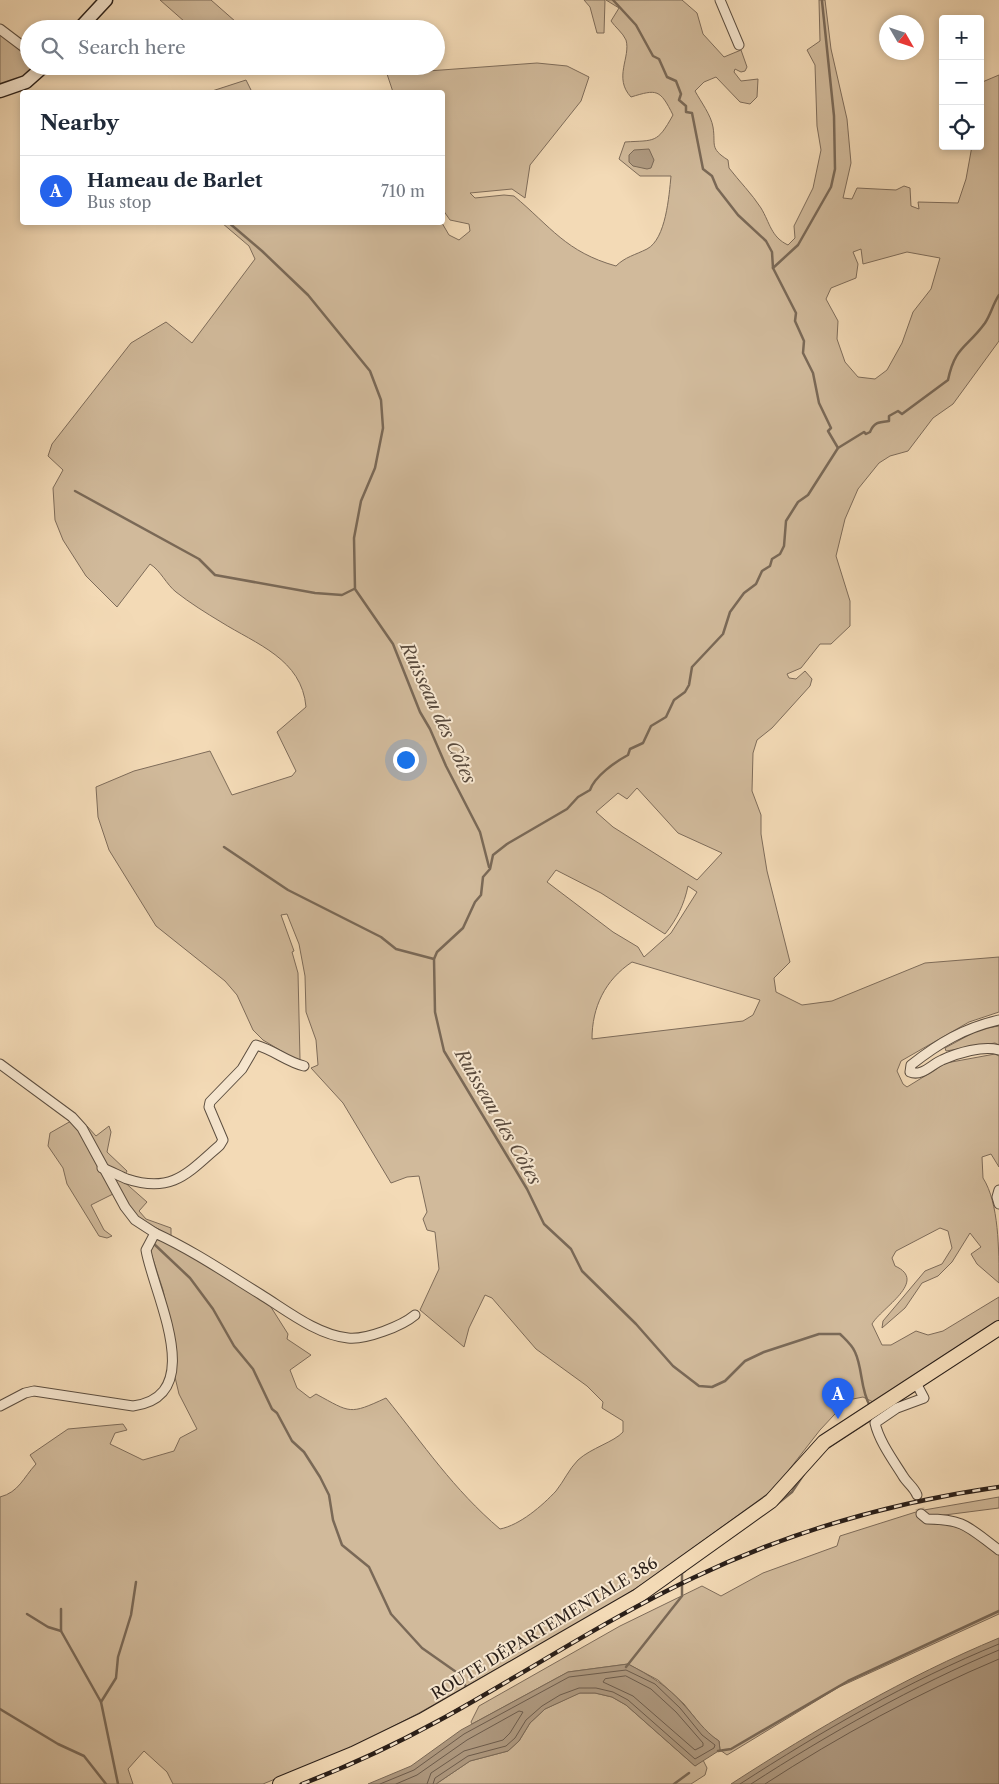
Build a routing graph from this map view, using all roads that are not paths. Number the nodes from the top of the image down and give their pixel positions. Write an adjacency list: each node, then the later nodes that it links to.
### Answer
1 (106, 0): 3 (main road)
2 (720, 0): 6 (street)
3 (87, 20)
4 (0, 29): 5 (street)
5 (20, 44)
6 (739, 45)
7 (34, 75): 8 (main road)
8 (0, 91)
9 (999, 1020): 10 (street)
10 (999, 1050)
11 (0, 1064): 13 (street)
12 (304, 1066): 13 (street)
13 (102, 1168): 16 (street)
14 (999, 1190): 15 (street)
15 (999, 1204)
16 (155, 1233): 17 (street); 20 (street)
17 (415, 1315)
18 (999, 1328): 19 (main road, ROUTE DÉPARTEMENTALE 386)
19 (915, 1381): 21 (street); 24 (main road, ROUTE DÉPARTEMENTALE 386)
20 (0, 1406)
21 (917, 1495)
22 (921, 1514): 23 (street)
23 (999, 1550)
24 (280, 1784)

